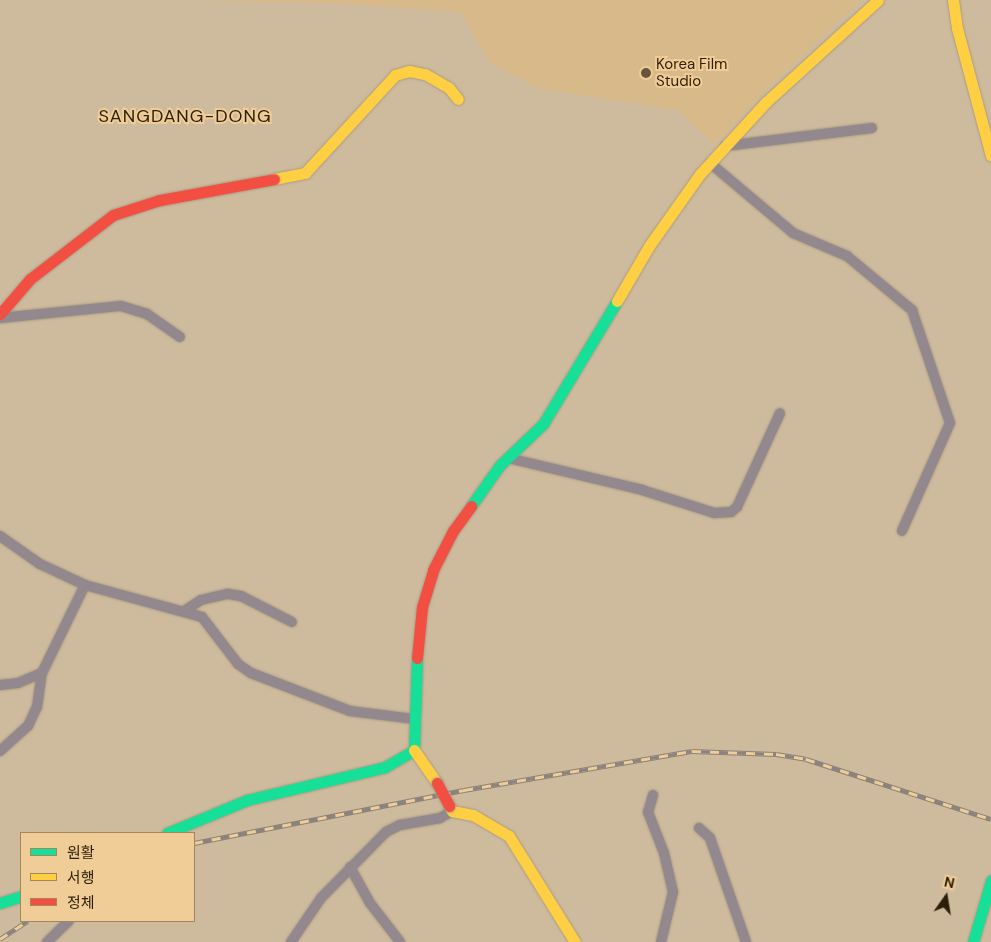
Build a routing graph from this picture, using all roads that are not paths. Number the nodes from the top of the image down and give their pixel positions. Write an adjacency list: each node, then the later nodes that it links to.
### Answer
1 (878, 0): 5 (street)
2 (953, 0): 6 (street)
3 (458, 99): 8 (street)
4 (872, 128): 5 (street)
5 (725, 146): 7 (street)
6 (991, 156)
7 (710, 163): 12 (street); 13 (street)
8 (0, 314)
9 (0, 318): 10 (street)
10 (180, 337)
11 (780, 414): 12 (street)
12 (508, 458): 20 (street)
13 (902, 531)
14 (0, 536): 15 (street)
15 (85, 585): 16 (street); 18 (street)
16 (186, 610): 17 (street); 20 (street)
17 (292, 622)
18 (42, 673): 19 (street); 22 (street)
19 (0, 685)
20 (414, 719): 21 (street)
21 (414, 750): 24 (street, bridge); 26 (street)
22 (0, 751)
23 (653, 795): 36 (street)
24 (451, 808): 27 (street); 35 (street)
25 (699, 828): 37 (street)
26 (169, 832)
27 (350, 867): 32 (street); 34 (street)
28 (991, 881): 38 (street)
29 (20, 896): 30 (street)
30 (0, 903)
31 (68, 922): 33 (street)
32 (296, 939)
33 (47, 942)
34 (400, 942)
35 (575, 942)
36 (661, 942)
37 (746, 942)
38 (973, 942)

